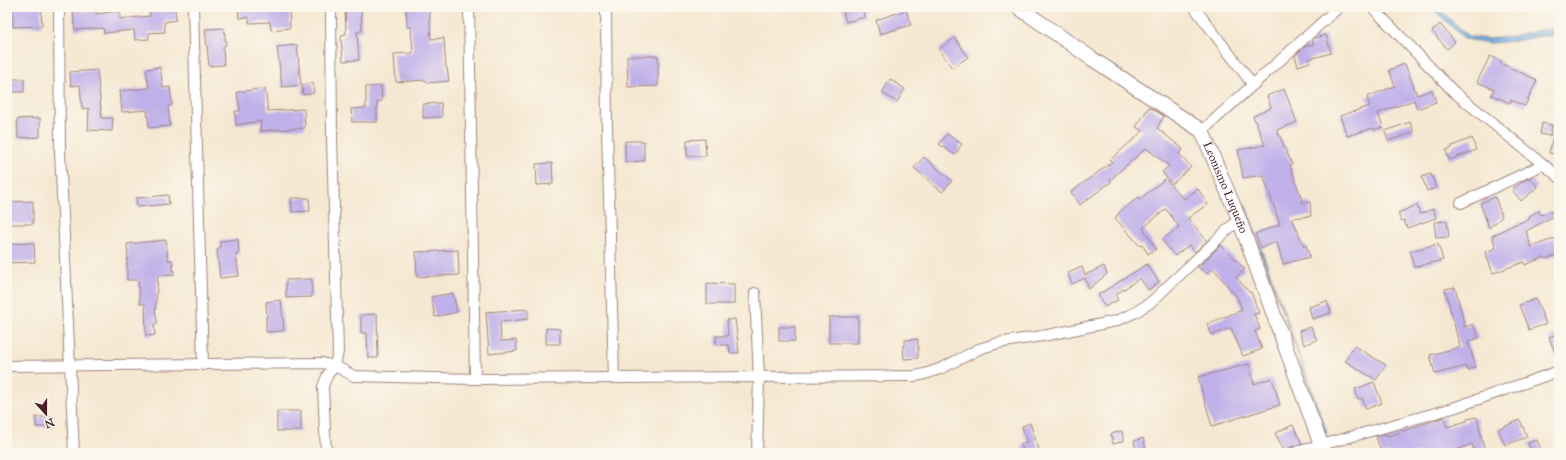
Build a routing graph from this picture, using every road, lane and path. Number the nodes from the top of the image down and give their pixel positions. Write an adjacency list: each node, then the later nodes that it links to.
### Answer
1 (59, 7): 19 (street)
2 (193, 7): 17 (street)
3 (331, 7): 20 (street)
4 (469, 7): 24 (street)
5 (606, 7): 22 (street)
6 (1018, 7): 11 (street, Leonismo Luqueño)
7 (1194, 7): 10 (street)
8 (1339, 7): 10 (street)
9 (1372, 7): 12 (street)
10 (1253, 85): 11 (street)
11 (1202, 131): 15 (street, Leonismo Luqueño)
12 (1542, 165): 13 (street); 14 (street)
13 (1559, 177)
14 (1461, 203)
15 (1239, 219): 23 (street); 25 (street, Leonismo Luqueño)
16 (755, 293): 23 (street)
17 (203, 365): 19 (street); 20 (street)
18 (7, 366): 19 (street)
19 (70, 366): 26 (street)
20 (335, 366): 24 (street); 27 (street)
21 (1559, 371): 25 (street)
22 (614, 378): 23 (street); 24 (street)
23 (759, 378): 28 (street)
24 (475, 379)
25 (1322, 449): 29 (street)
26 (74, 453)
27 (326, 453)
28 (757, 453)
29 (1293, 453)

